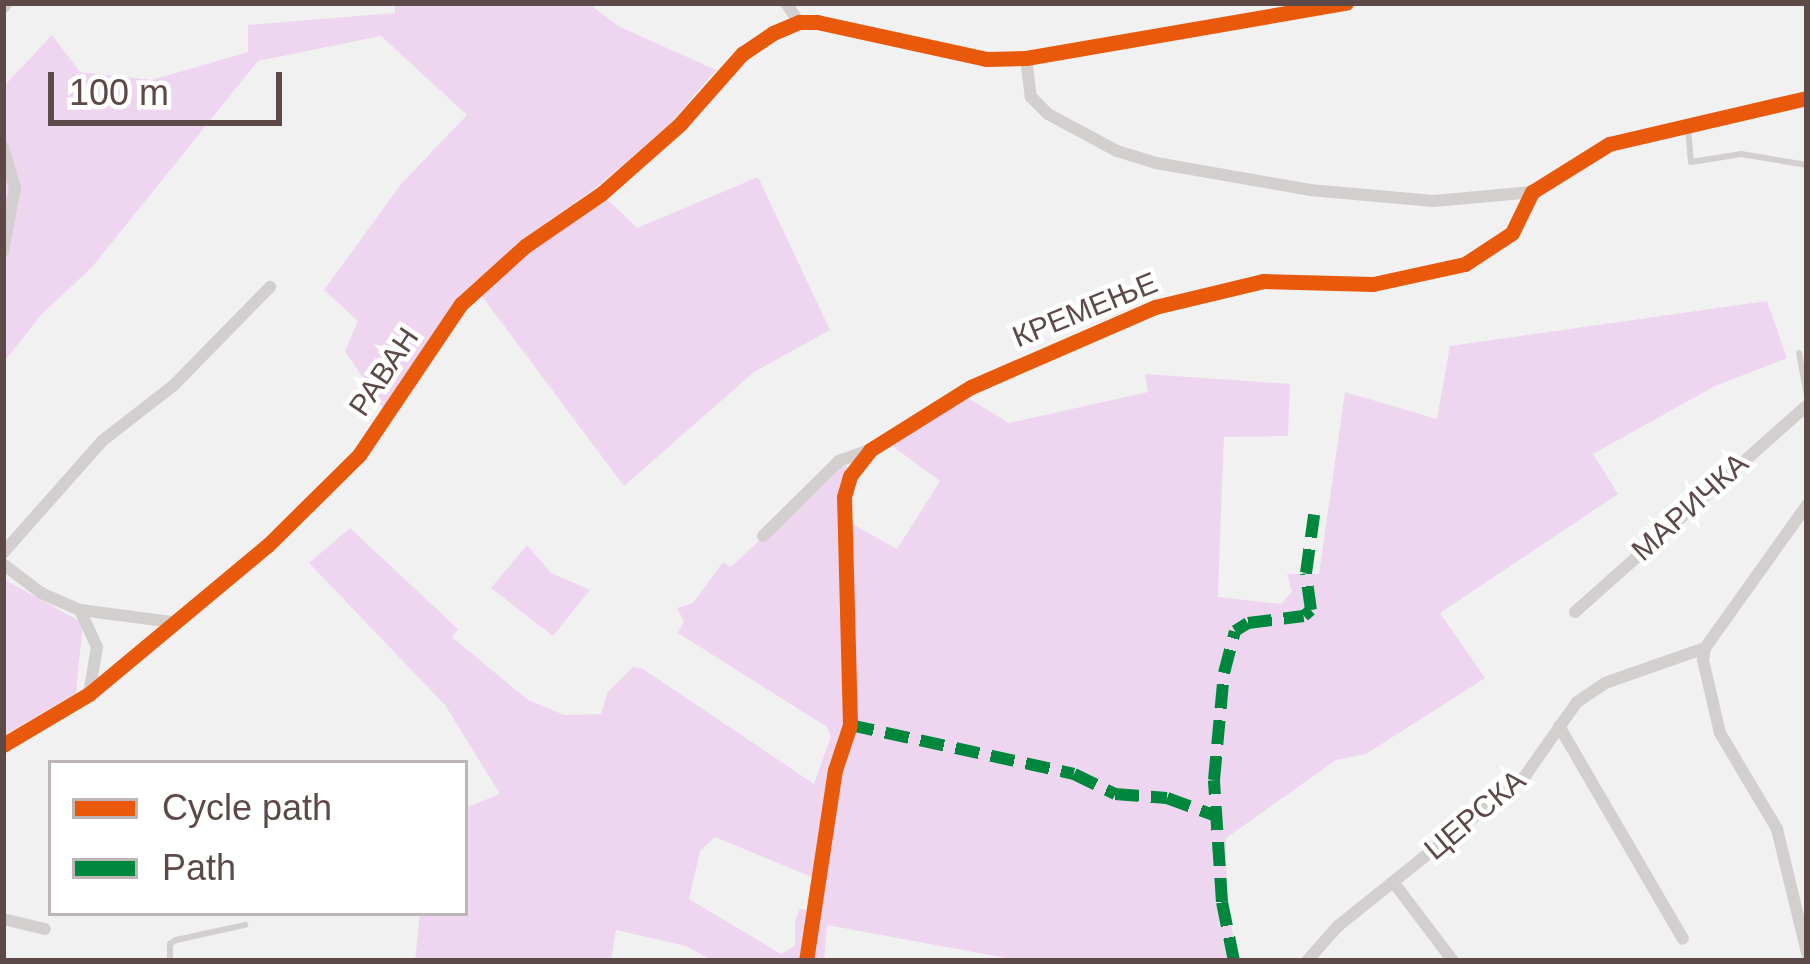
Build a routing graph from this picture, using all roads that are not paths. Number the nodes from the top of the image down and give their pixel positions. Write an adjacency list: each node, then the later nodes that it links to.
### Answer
1 (786, 3): 3 (street)
2 (1346, 3): 4 (street)
3 (799, 22): 4 (street); 22 (street, РАВАН)
4 (1026, 58): 9 (street)
5 (1807, 98): 6 (street, КРЕМЕЊЕ)
6 (1688, 128): 8 (lane); 9 (street, КРЕМЕЊЕ)
7 (3, 147): 10 (street)
8 (1807, 165)
9 (1532, 192): 15 (street, КРЕМЕЊЕ)
10 (3, 250)
11 (270, 287): 18 (street)
12 (1798, 353): 13 (lane)
13 (1807, 395)
14 (1807, 405): 21 (street, МАРИЧКА)
15 (870, 449): 17 (street, КРЕМЕЊЕ); 34 (street)
16 (1807, 505): 23 (street)
17 (763, 536)
18 (3, 553)
19 (3, 564): 20 (street)
20 (80, 610): 22 (street); 24 (street)
21 (1575, 612)
22 (173, 622): 24 (street, РАВАН)
23 (1705, 648): 25 (street, ЦЕРСКА); 32 (street)
24 (89, 694): 26 (street, РАВАН)
25 (1558, 726): 27 (street, ЦЕРСКА); 31 (street)
26 (3, 745)
27 (1394, 883): 35 (street, ЦЕРСКА); 36 (street)
28 (3, 919): 30 (street)
29 (244, 925): 33 (lane)
30 (45, 929)
31 (1683, 939)
32 (1807, 953)
33 (170, 961)
34 (806, 961)
35 (1307, 961)
36 (1453, 961)

